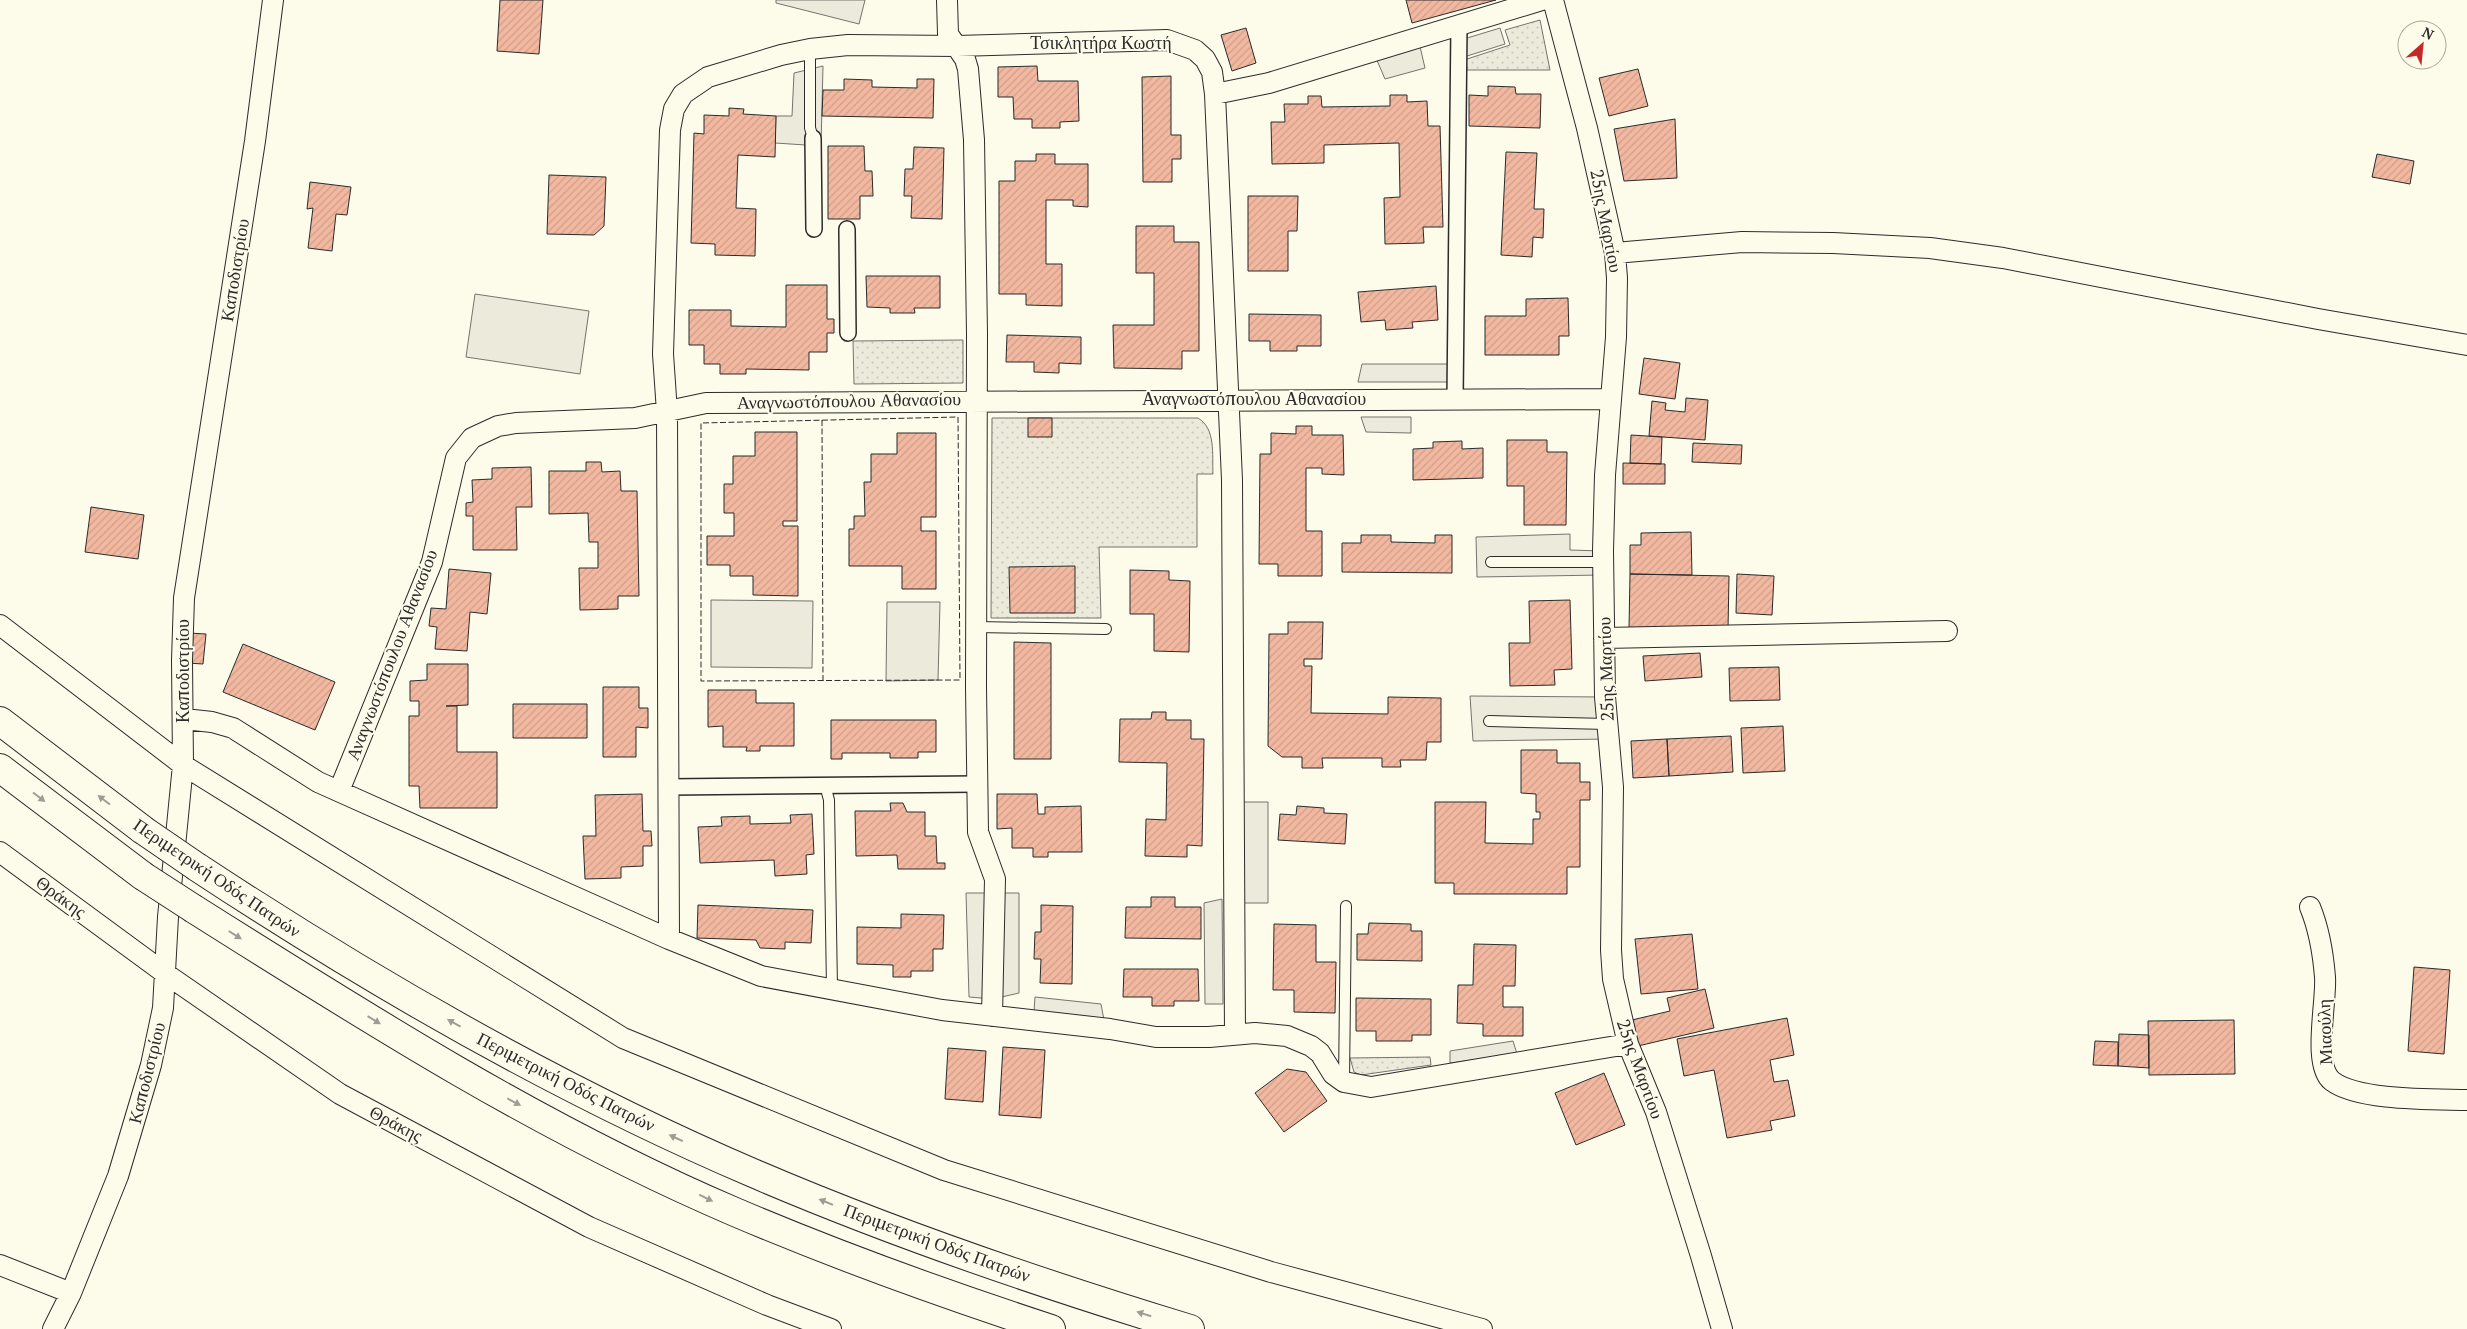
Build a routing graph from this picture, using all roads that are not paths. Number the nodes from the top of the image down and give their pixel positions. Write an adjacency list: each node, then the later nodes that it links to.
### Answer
1 (273, 0): 27 (street, Καποδιστρίου)
2 (947, 0): 6 (street)
3 (1542, 0): 5 (street)
4 (1553, 0): 12 (street, 25ης Μαρτίου)
5 (1459, 25): 8 (street); 15 (street)
6 (957, 46): 7 (street, Τσικλητήρα Κωστή); 8 (street, Τσικλητήρα Κωστή); 17 (street)
7 (810, 49): 9 (lane); 19 (street, Τσικλητήρα Κωστή)
8 (1215, 94): 18 (street, Τσικλητήρα Κωστή)
9 (813, 138): 10 (street)
10 (814, 229)
11 (847, 229): 13 (street)
12 (1615, 253): 14 (street); 16 (street, 25ης Μαρτίου)
13 (848, 333)
14 (2467, 344)
15 (1455, 398): 16 (street, Αναγνωστόπουλου Αθανασίου); 18 (street, Αναγνωστόπουλου Αθανασίου)
16 (1610, 399): 21 (street, 25ης Μαρτίου)
17 (976, 400): 18 (street, Αναγνωστόπουλου Αθανασίου); 19 (street, Αναγνωστόπουλου Αθανασίου); 23 (street)
18 (1229, 400): 44 (street, Τσικλητήρα Κωστή)
19 (667, 412): 35 (street); 36 (street, Αναγνωστόπουλου Αθανασίου)
20 (1491, 562): 21 (lane)
21 (1603, 562): 26 (street, 25ης Μαρτίου)
22 (0, 625): 31 (street)
23 (976, 627): 24 (lane); 33 (street)
24 (1106, 629)
25 (1947, 631): 26 (street)
26 (1604, 638): 30 (street, 25ης Μαρτίου)
27 (184, 719): 31 (street, Καποδιστρίου); 36 (street)
28 (0, 721): 54 (highway, Περιμετρική Οδός Πατρών, one-way to 28, bridge)
29 (1489, 721): 30 (lane)
30 (1607, 724): 45 (street, 25ης Μαρτίου)
31 (183, 765): 41 (street, Καποδιστρίου); 55 (street)
32 (0, 768): 53 (highway, Περιμετρική Οδός Πατρών, one-way to 53, bridge)
33 (977, 784): 34 (street); 43 (street)
34 (824, 785): 35 (street); 42 (lane)
35 (669, 787): 40 (street)
36 (339, 791): 40 (street)
37 (0, 852): 41 (street, Θράκης)
38 (1346, 906): 46 (lane)
39 (2310, 906): 47 (street, Μιαούλη)
40 (669, 939): 42 (street)
41 (166, 974): 49 (street, Καποδιστρίου); 50 (street, Θράκης)
42 (832, 989): 43 (street)
43 (992, 1016): 44 (street)
44 (1235, 1034): 46 (street)
45 (1628, 1044): 46 (street); 56 (street, 25ης Μαρτίου)
46 (1344, 1082)
47 (2467, 1100)
48 (0, 1265): 49 (street)
49 (71, 1293): 51 (street, Καποδιστρίου)
50 (784, 1320): 52 (street, Θράκης)
51 (53, 1329)
52 (831, 1329)
53 (1050, 1329)
54 (1190, 1329)
55 (1482, 1329)
56 (1722, 1329)

